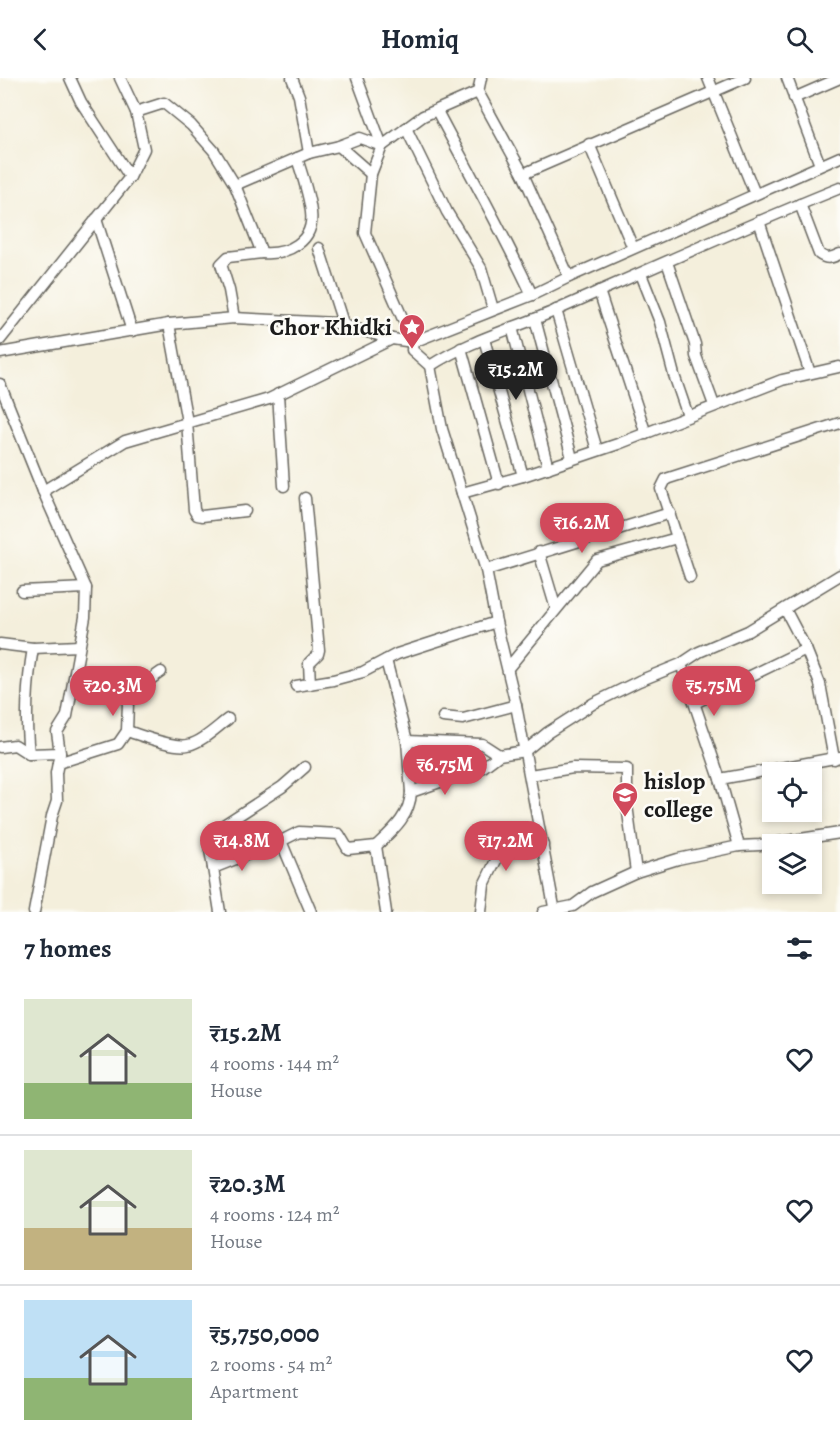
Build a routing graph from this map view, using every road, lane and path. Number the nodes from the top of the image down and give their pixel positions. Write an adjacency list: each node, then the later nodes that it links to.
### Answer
1 (70, 78): 25 (street)
2 (120, 78): 14 (street)
3 (292, 78): 19 (street)
4 (357, 78): 18 (street)
5 (481, 78): 11 (street)
6 (708, 78): 10 (street)
7 (745, 78): 10 (street)
8 (786, 78): 12 (street)
9 (840, 78): 12 (street)
10 (713, 91): 16 (street); 28 (street)
11 (478, 92): 13 (street); 24 (street)
12 (794, 98): 22 (street)
13 (437, 111): 15 (street); 40 (street)
14 (136, 112): 25 (street); 26 (street)
15 (406, 128): 18 (street); 41 (street)
16 (589, 144): 24 (street); 33 (street)
17 (339, 146): 18 (street); 19 (street); 23 (street)
18 (382, 146): 23 (street)
19 (309, 153): 21 (street)
20 (840, 157): 22 (street)
21 (297, 158): 26 (street); 34 (street)
22 (820, 165): 28 (street)
23 (371, 174): 52 (street)
24 (523, 174): 38 (street)
25 (130, 177): 30 (street)
26 (235, 185): 34 (street)
27 (840, 188): 29 (street)
28 (755, 194): 33 (street)
29 (800, 204): 31 (street); 35 (street)
30 (96, 219): 48 (street); 51 (street)
31 (759, 221): 36 (street); 57 (street)
32 (319, 248): 46 (street)
33 (633, 248): 38 (street)
34 (262, 253): 43 (street)
35 (840, 254)
36 (667, 262): 37 (street); 60 (street)
37 (641, 273): 39 (street); 61 (street)
38 (569, 277): 40 (street)
39 (599, 291): 42 (street); 64 (street)
40 (532, 295): 41 (street)
41 (493, 309): 52 (street)
42 (556, 310): 44 (street); 65 (street)
43 (234, 318): 45 (street); 46 (street)
44 (535, 319): 47 (street); 66 (street)
45 (169, 324): 48 (street); 62 (street)
46 (344, 326): 49 (street)
47 (512, 327): 50 (street); 67 (street)
48 (132, 331): 54 (street)
49 (392, 339): 52 (street); 59 (street)
50 (484, 339): 53 (street); 68 (street)
51 (0, 340)
52 (413, 342): 55 (street)
53 (461, 348): 55 (street); 69 (street)
54 (0, 353)
55 (430, 366): 72 (street)
56 (839, 367): 57 (street)
57 (810, 374): 60 (street)
58 (0, 384): 71 (street)
59 (278, 394): 62 (street); 70 (street)
60 (714, 405): 61 (street)
61 (688, 416): 64 (street)
62 (187, 422): 71 (street); 74 (street)
63 (840, 423): 75 (street)
64 (646, 434): 65 (street)
65 (597, 450): 66 (street)
66 (572, 458): 67 (street)
67 (548, 468): 68 (street)
68 (523, 476): 69 (street)
69 (499, 484): 72 (street)
70 (284, 486)
71 (43, 491): 81 (street)
72 (462, 493): 78 (street)
73 (305, 498): 94 (street)
74 (245, 511)
75 (670, 513): 76 (street); 77 (street)
76 (677, 538): 80 (street); 83 (street)
77 (539, 552): 78 (street); 83 (street)
78 (486, 570): 85 (street)
79 (840, 575): 84 (street)
80 (690, 577)
81 (86, 588): 82 (street); 87 (street)
82 (22, 591)
83 (556, 609): 92 (street)
84 (786, 609): 89 (street); 91 (street)
85 (496, 622): 90 (street); 92 (street)
86 (0, 644): 88 (street)
87 (79, 646): 88 (street); 106 (street)
88 (33, 648): 104 (street)
89 (806, 649): 96 (street); 107 (street)
90 (386, 660): 94 (street); 101 (street)
91 (681, 664): 96 (street); 103 (street)
92 (508, 668): 97 (street)
93 (161, 672): 100 (street)
94 (310, 684): 95 (street)
95 (297, 686)
96 (695, 703): 110 (street)
97 (516, 705): 98 (street); 103 (street)
98 (443, 717)
99 (228, 720): 100 (street)
100 (127, 731): 106 (street)
101 (407, 741): 105 (street); 111 (street)
102 (0, 747): 104 (street)
103 (525, 751): 105 (street); 109 (street)
104 (29, 754): 106 (street)
105 (499, 755): 111 (street)
106 (59, 758): 120 (street)
107 (837, 758): 110 (street)
108 (305, 767): 117 (street)
109 (530, 775): 114 (street); 118 (street)
110 (720, 779): 116 (street)
111 (411, 792): 115 (street)
112 (840, 833): 116 (street)
113 (281, 841): 115 (street); 117 (street); 122 (street)
114 (543, 845): 119 (street); 124 (street)
115 (376, 846): 123 (street)
116 (739, 846): 118 (street)
117 (213, 868): 121 (street)
118 (636, 872): 119 (street)
119 (551, 911)
120 (34, 912)
121 (220, 912)
122 (310, 912)
123 (386, 912)
124 (481, 912)

